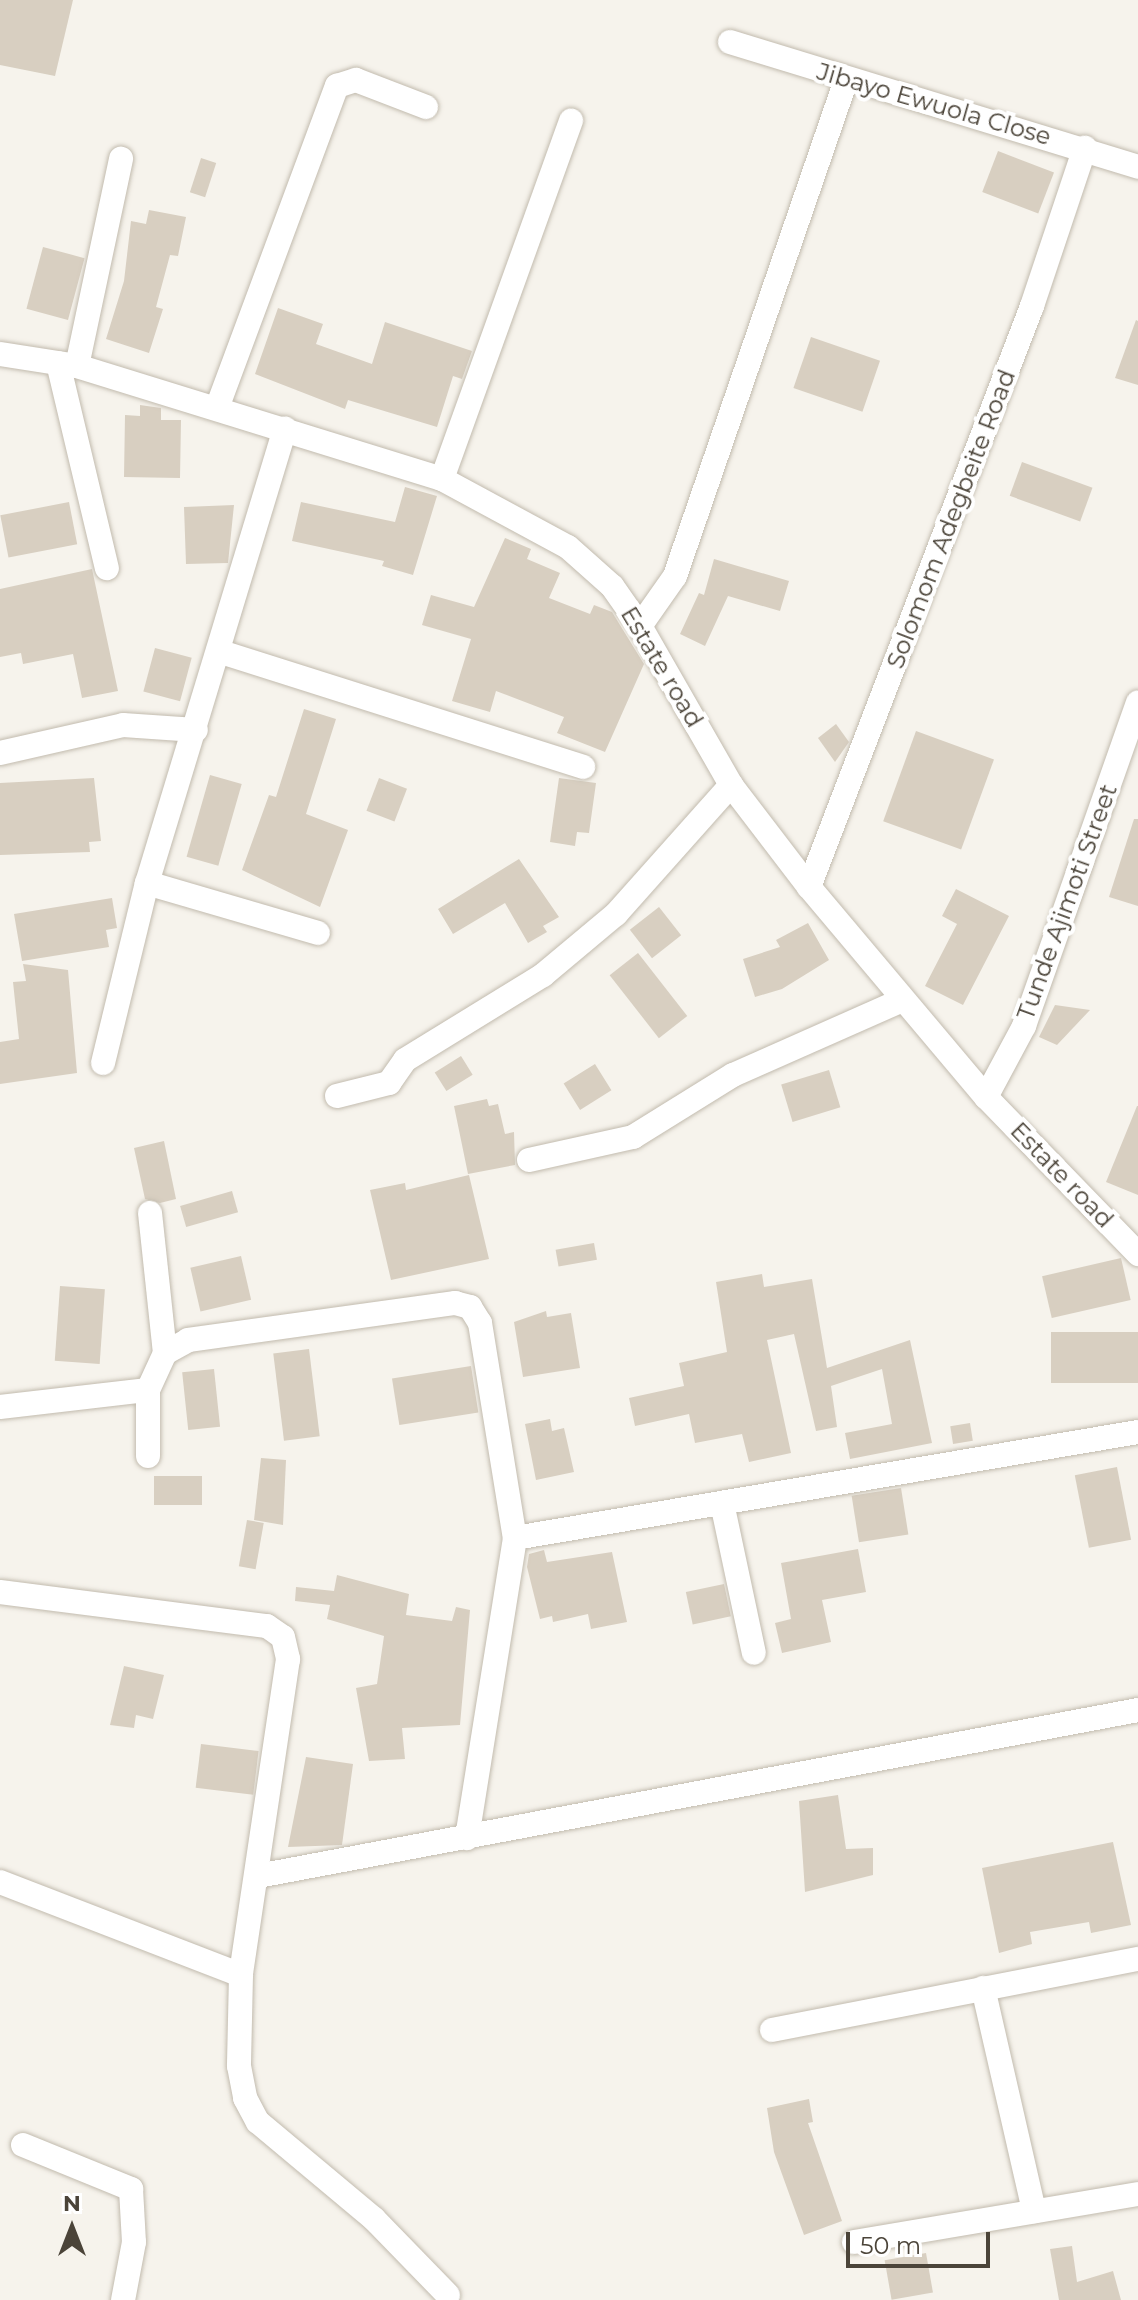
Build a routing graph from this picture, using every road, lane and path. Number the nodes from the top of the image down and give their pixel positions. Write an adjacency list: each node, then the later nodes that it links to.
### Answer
1 (730, 42): 2 (street, Jibayo Ewuola Close)
2 (846, 80): 5 (street, Jibayo Ewuola Close); 14 (street)
3 (426, 107): 10 (street)
4 (571, 120): 12 (street)
5 (1085, 148): 7 (street, Jibayo Ewuola Close); 22 (street, Solomom Adegbeite Road)
6 (121, 159): 9 (street)
7 (1138, 167)
8 (0, 354): 9 (street, Estate road)
9 (67, 365): 10 (street, Estate road); 13 (street)
10 (217, 408): 11 (street, Estate road)
11 (285, 428): 12 (street, Estate road); 15 (street)
12 (442, 479): 14 (street, Estate road)
13 (107, 568)
14 (640, 626): 20 (street, Estate road)
15 (221, 652): 17 (street); 19 (street)
16 (1138, 702): 27 (street, Tunde Ajimoti Street)
17 (196, 730): 18 (street); 21 (street)
18 (0, 753)
19 (583, 767)
20 (731, 785): 22 (street, Estate road); 26 (street)
21 (147, 883): 23 (street); 25 (street)
22 (809, 887): 24 (street, Estate road)
23 (318, 933)
24 (902, 1000): 27 (street, Estate road); 28 (street)
25 (103, 1063)
26 (337, 1096)
27 (986, 1097): 30 (street, Estate road)
28 (529, 1160)
29 (150, 1213): 31 (street)
30 (1138, 1254)
31 (165, 1353): 32 (street); 37 (street)
32 (148, 1390): 33 (street); 35 (street)
33 (0, 1407)
34 (1138, 1432): 36 (street)
35 (148, 1456)
36 (722, 1503): 37 (street); 39 (street)
37 (515, 1538): 41 (street)
38 (0, 1592): 42 (street)
39 (754, 1653)
40 (1138, 1710): 41 (street)
41 (467, 1838): 42 (street)
42 (258, 1876): 45 (street)
43 (0, 1882): 45 (street)
44 (1138, 1959): 46 (street)
45 (241, 1975): 52 (street)
46 (983, 1988): 47 (street); 50 (street)
47 (772, 2030)
48 (23, 2145): 53 (street)
49 (1138, 2194): 50 (street)
50 (1034, 2211): 51 (street)
51 (854, 2242)
52 (448, 2295)
53 (123, 2300)

